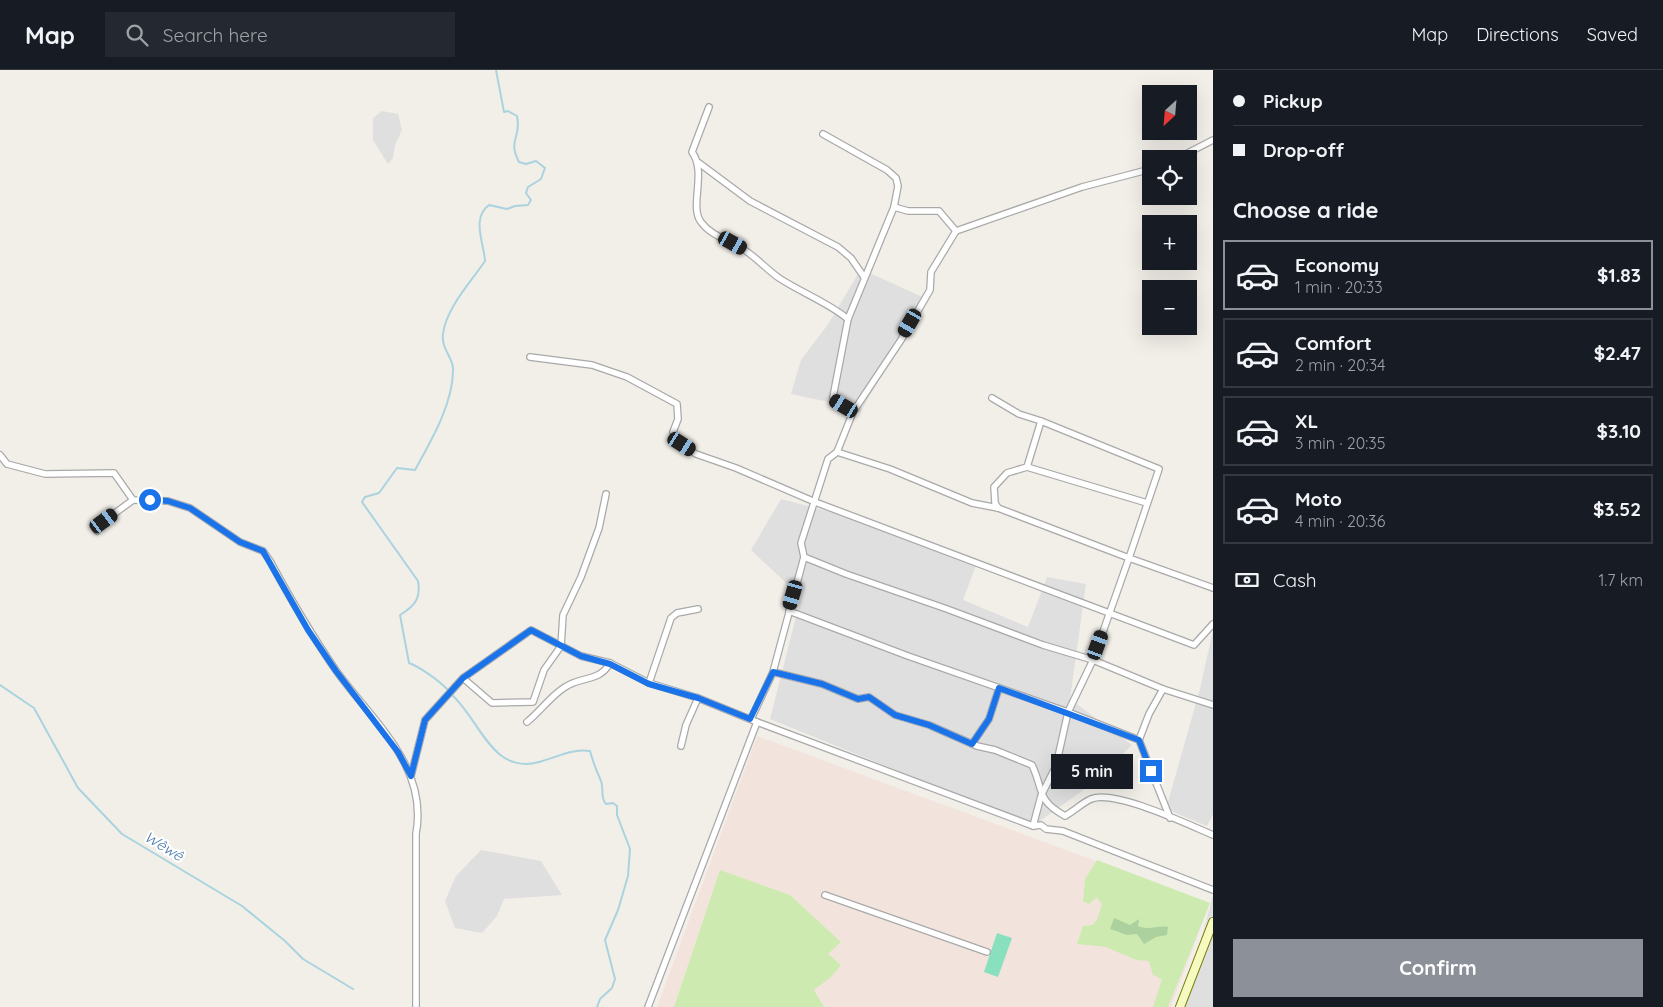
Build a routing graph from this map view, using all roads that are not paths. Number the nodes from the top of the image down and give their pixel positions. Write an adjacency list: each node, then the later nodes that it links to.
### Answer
1 (709, 107): 5 (street)
2 (823, 134): 7 (street)
3 (1213, 140): 4 (street)
4 (1194, 150)
5 (699, 164): 9 (street); 10 (street)
6 (1142, 170): 8 (street)
7 (894, 207): 8 (street); 9 (street)
8 (956, 232): 13 (street)
9 (864, 277): 10 (street)
10 (848, 319): 13 (street)
11 (530, 357): 20 (street)
12 (992, 398): 14 (street)
13 (853, 412): 15 (street)
14 (1042, 421): 17 (street); 21 (street)
15 (837, 452): 20 (street); 22 (street)
16 (0, 455): 19 (street)
17 (1027, 467): 21 (street); 22 (street)
18 (606, 494): 31 (street)
19 (132, 500): 23 (street); 48 (street)
20 (815, 502): 24 (street); 29 (street)
21 (1147, 503): 25 (street)
22 (998, 508): 25 (street)
23 (97, 531)
24 (804, 557): 28 (street); 32 (street)
25 (1129, 558): 26 (street); 29 (street)
26 (1213, 588)
27 (698, 609): 36 (street)
28 (789, 611): 34 (street); 37 (street)
29 (1110, 614): 30 (street); 32 (street)
30 (1213, 624)
31 (560, 646): 33 (street); 35 (street); 35 (street)
32 (1093, 660): 38 (street); 41 (street)
33 (610, 664): 36 (street); 43 (street)
34 (773, 672): 42 (street); 46 (street)
35 (463, 678): 48 (street)
36 (649, 684): 39 (street)
37 (999, 688): 41 (street); 46 (street)
38 (1163, 689): 40 (street); 45 (street)
39 (698, 698): 42 (street); 47 (street)
40 (1213, 705)
41 (1068, 712): 45 (street); 49 (street)
42 (750, 719): 44 (street)
43 (528, 722)
44 (758, 722): 51 (street); 58 (street)
45 (1139, 740): 50 (street)
46 (972, 744): 49 (street)
47 (681, 746)
48 (411, 776): 57 (street)
49 (1041, 796): 50 (street); 51 (street)
50 (1170, 818): 52 (street)
51 (1033, 826): 53 (street)
52 (1213, 835)
53 (1213, 890)
54 (825, 895): 56 (street)
55 (1213, 922): 59 (main road)
56 (987, 952)
57 (416, 1007)
58 (648, 1007)
59 (1180, 1007)

